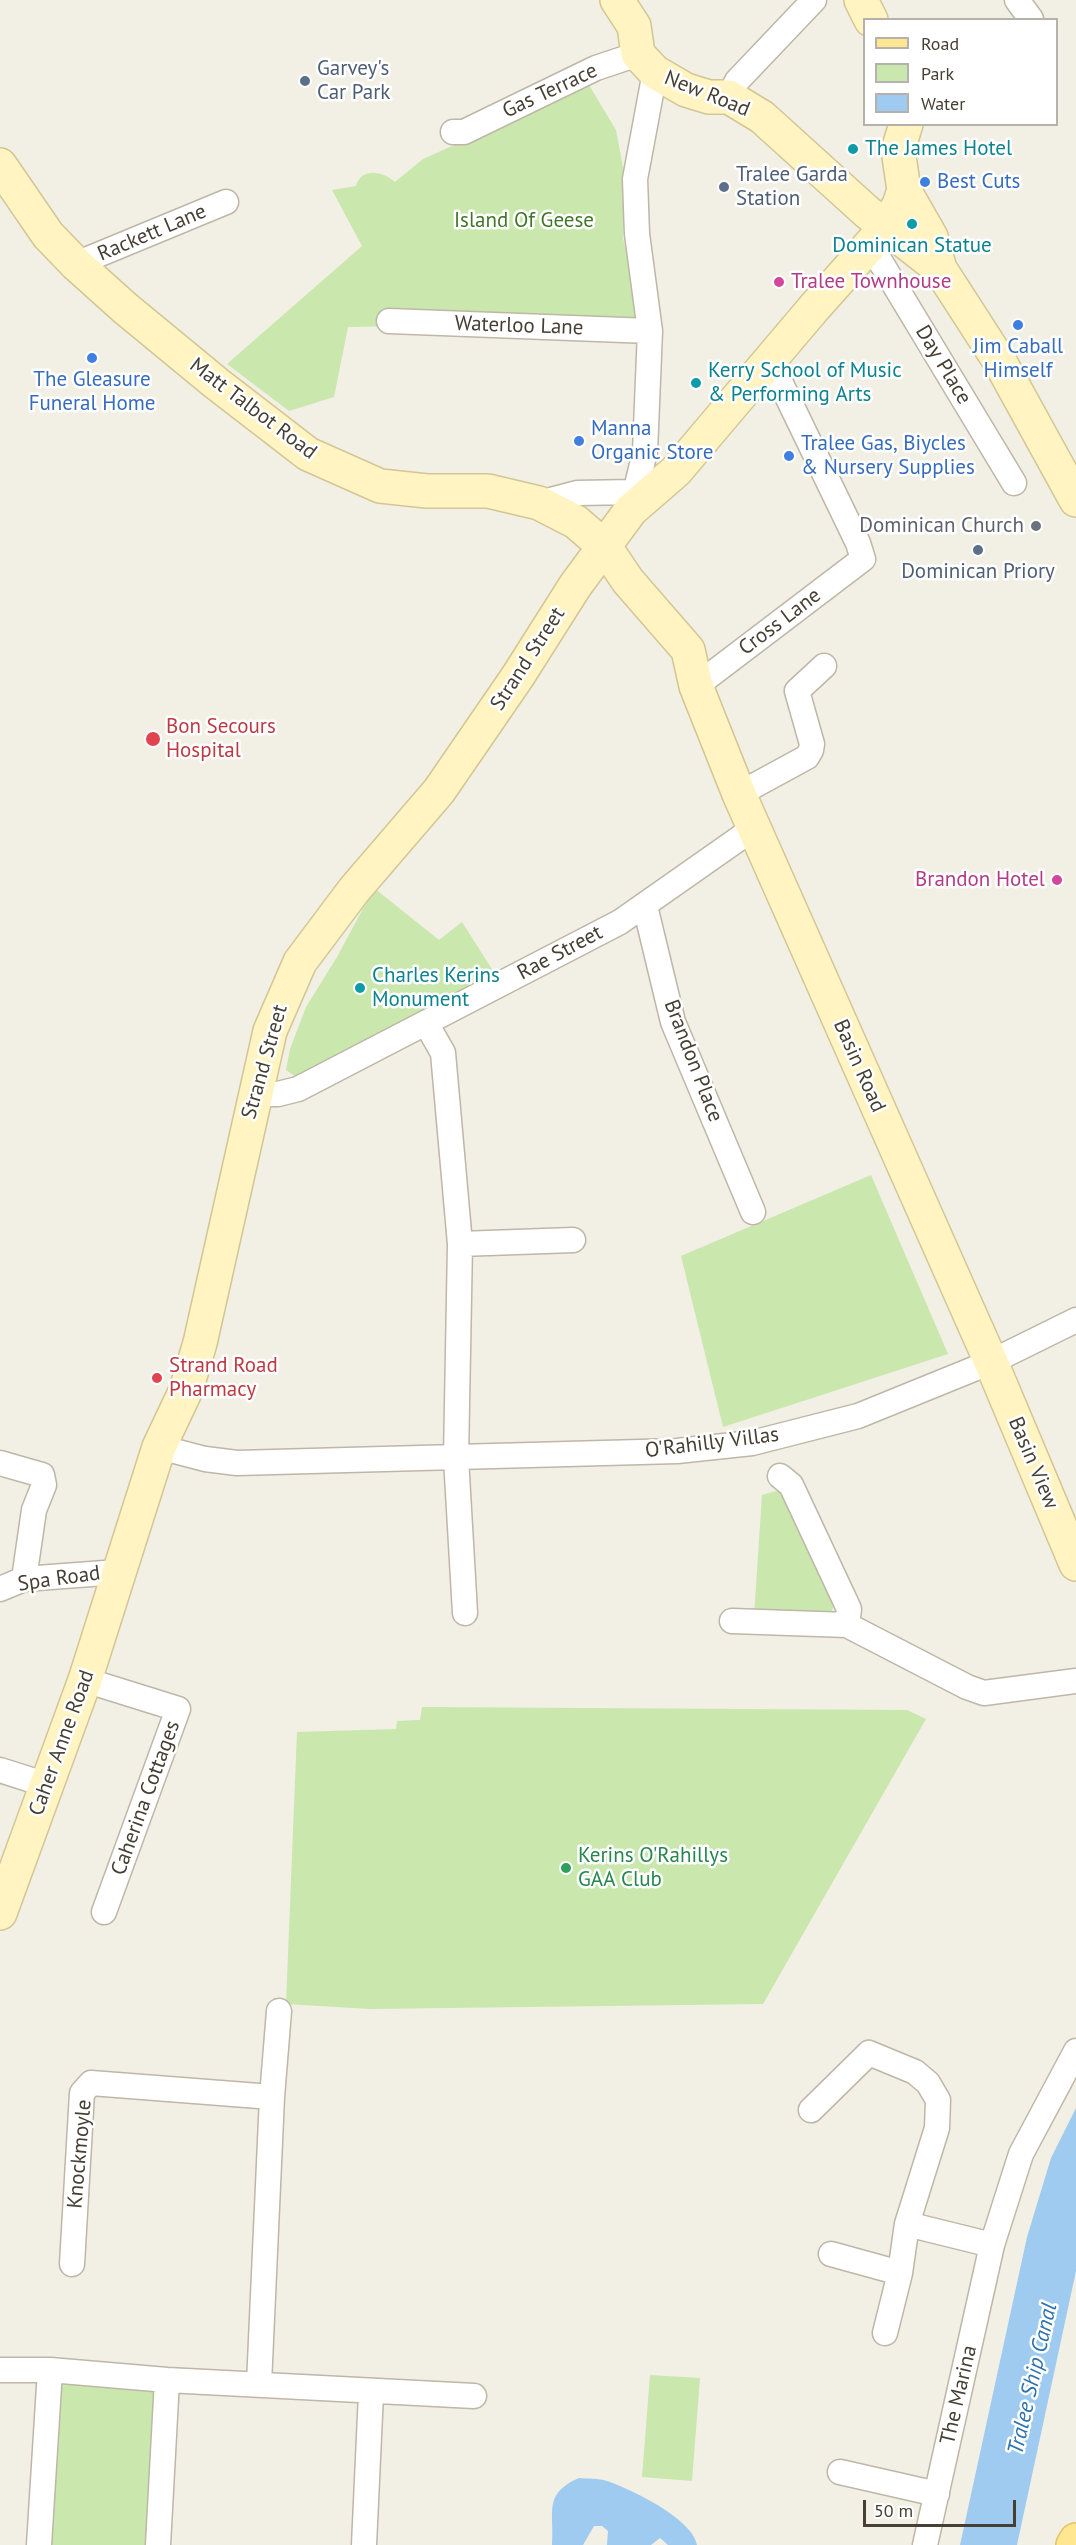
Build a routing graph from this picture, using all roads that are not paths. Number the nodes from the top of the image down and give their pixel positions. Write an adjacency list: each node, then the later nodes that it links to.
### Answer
1 (617, 0): 3 (main road)
2 (814, 0): 4 (street)
3 (646, 63): 4 (main road, New Road); 6 (street, Gas Terrace); 14 (street)
4 (729, 97): 10 (main road, New Road)
5 (905, 126): 8 (main road)
6 (459, 132)
7 (0, 165): 11 (main road, Matt Talbot Road)
8 (904, 189): 10 (main road, Strand Street); 12 (main road)
9 (226, 202): 11 (street, Rackett Lane)
10 (879, 237): 12 (main road, New Road); 15 (main road, Strand Street); 18 (street, Day Place)
11 (76, 264): 21 (main road, Matt Talbot Road)
12 (944, 276): 19 (main road)
13 (389, 321): 14 (street, Waterloo Lane)
14 (650, 331): 16 (street)
15 (770, 361): 17 (main road, Strand Street); 24 (street, Cross Lane)
16 (642, 464): 17 (street); 20 (street)
17 (676, 471): 20 (main road, Strand Street)
18 (1014, 483)
19 (1076, 500)
20 (633, 501): 21 (street); 22 (main road, Strand Street)
21 (539, 502): 22 (main road, Matt Talbot Road)
22 (610, 554): 24 (main road, Matt Talbot Road); 29 (main road, Strand Street)
23 (824, 666): 25 (street)
24 (696, 686): 25 (main road, Basin Road)
25 (734, 782): 26 (main road, Basin Road)
26 (754, 828): 27 (street, Rae Street); 34 (main road, Basin Road)
27 (645, 906): 28 (street, Rae Street); 30 (street, Brandon Place)
28 (426, 1023): 29 (street, Rae Street); 32 (street)
29 (254, 1094): 35 (main road, Strand Street)
30 (753, 1212)
31 (573, 1240): 32 (street)
32 (460, 1244): 36 (street)
33 (1076, 1320): 34 (street, O'Rahilly Villas)
34 (991, 1362): 36 (street, O'Rahilly Villas); 39 (main road, Basin View)
35 (159, 1447): 36 (street, O'Rahilly Villas); 40 (main road, Strand Street)
36 (456, 1458): 43 (street)
37 (0, 1463): 41 (street)
38 (780, 1476): 45 (street)
39 (1076, 1563)
40 (118, 1572): 41 (street, Spa Road); 46 (main road, Caher Anne Road)
41 (24, 1579): 42 (street, Spa Road)
42 (0, 1589)
43 (465, 1613)
44 (732, 1621): 45 (street)
45 (847, 1625): 47 (street)
46 (85, 1680): 49 (main road, Caher Anne Road); 50 (street, Caherina Cottages)
47 (1076, 1681)
48 (0, 1770): 49 (street)
49 (47, 1785): 51 (main road, Caher Anne Road)
50 (104, 1912)
51 (0, 1913)
52 (279, 2011): 54 (street)
53 (1076, 2051): 57 (street, The Marina)
54 (272, 2097): 59 (street, Knockmoyle); 65 (street)
55 (811, 2110): 56 (street)
56 (907, 2224): 57 (street); 60 (street)
57 (992, 2245): 69 (street, The Marina)
58 (831, 2254): 60 (street)
59 (72, 2264)
60 (900, 2273): 61 (street)
61 (885, 2333)
62 (0, 2370): 63 (street)
63 (51, 2370): 64 (street); 71 (street)
64 (167, 2380): 65 (street); 72 (street)
65 (259, 2384): 66 (street)
66 (371, 2393): 67 (street); 73 (street)
67 (474, 2396)
68 (840, 2472): 69 (street)
69 (936, 2494): 74 (street, The Marina)
70 (1076, 2540): 75 (main road)
71 (39, 2545)
72 (158, 2545)
73 (364, 2545)
74 (925, 2545)
75 (1073, 2545)

